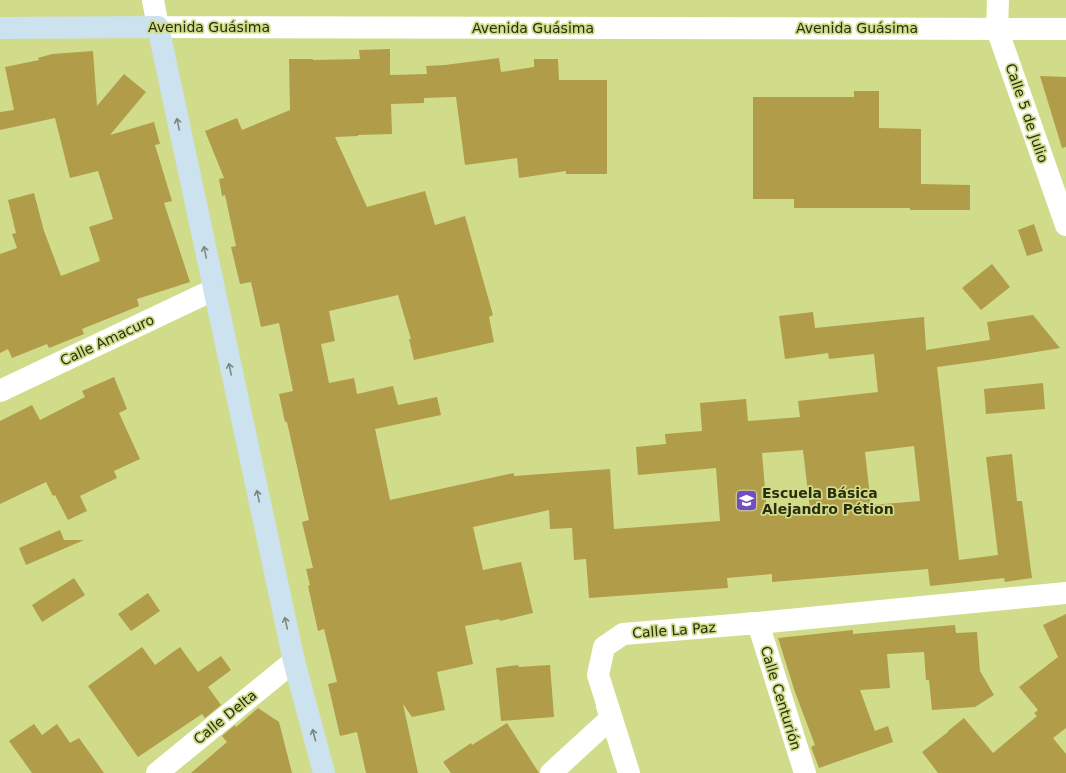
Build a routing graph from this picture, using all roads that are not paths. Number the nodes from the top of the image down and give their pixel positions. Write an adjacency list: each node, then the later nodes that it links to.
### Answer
1 (153, 0): 3 (street)
2 (998, 0): 5 (street, Calle 5 de Julio)
3 (158, 27): 4 (main road, Avenida Guásima); 5 (street, Avenida Guásima); 8 (main road, one-way to 3)
4 (0, 28)
5 (997, 29): 6 (street, Avenida Guásima); 7 (street, Calle 5 de Julio)
6 (1066, 29)
7 (1066, 225)
8 (213, 290): 9 (street, Calle Amacuro); 12 (main road, one-way to 8)
9 (0, 391)
10 (1066, 593): 11 (street, Calle La Paz)
11 (758, 623): 13 (street, Calle La Paz); 18 (street, Calle Centurión)
12 (294, 661): 14 (street, Calle Delta); 15 (main road, one-way to 12)
13 (611, 718): 16 (street); 17 (street, Calle La Paz)
14 (156, 773)
15 (324, 773)
16 (551, 773)
17 (629, 773)
18 (804, 773)

